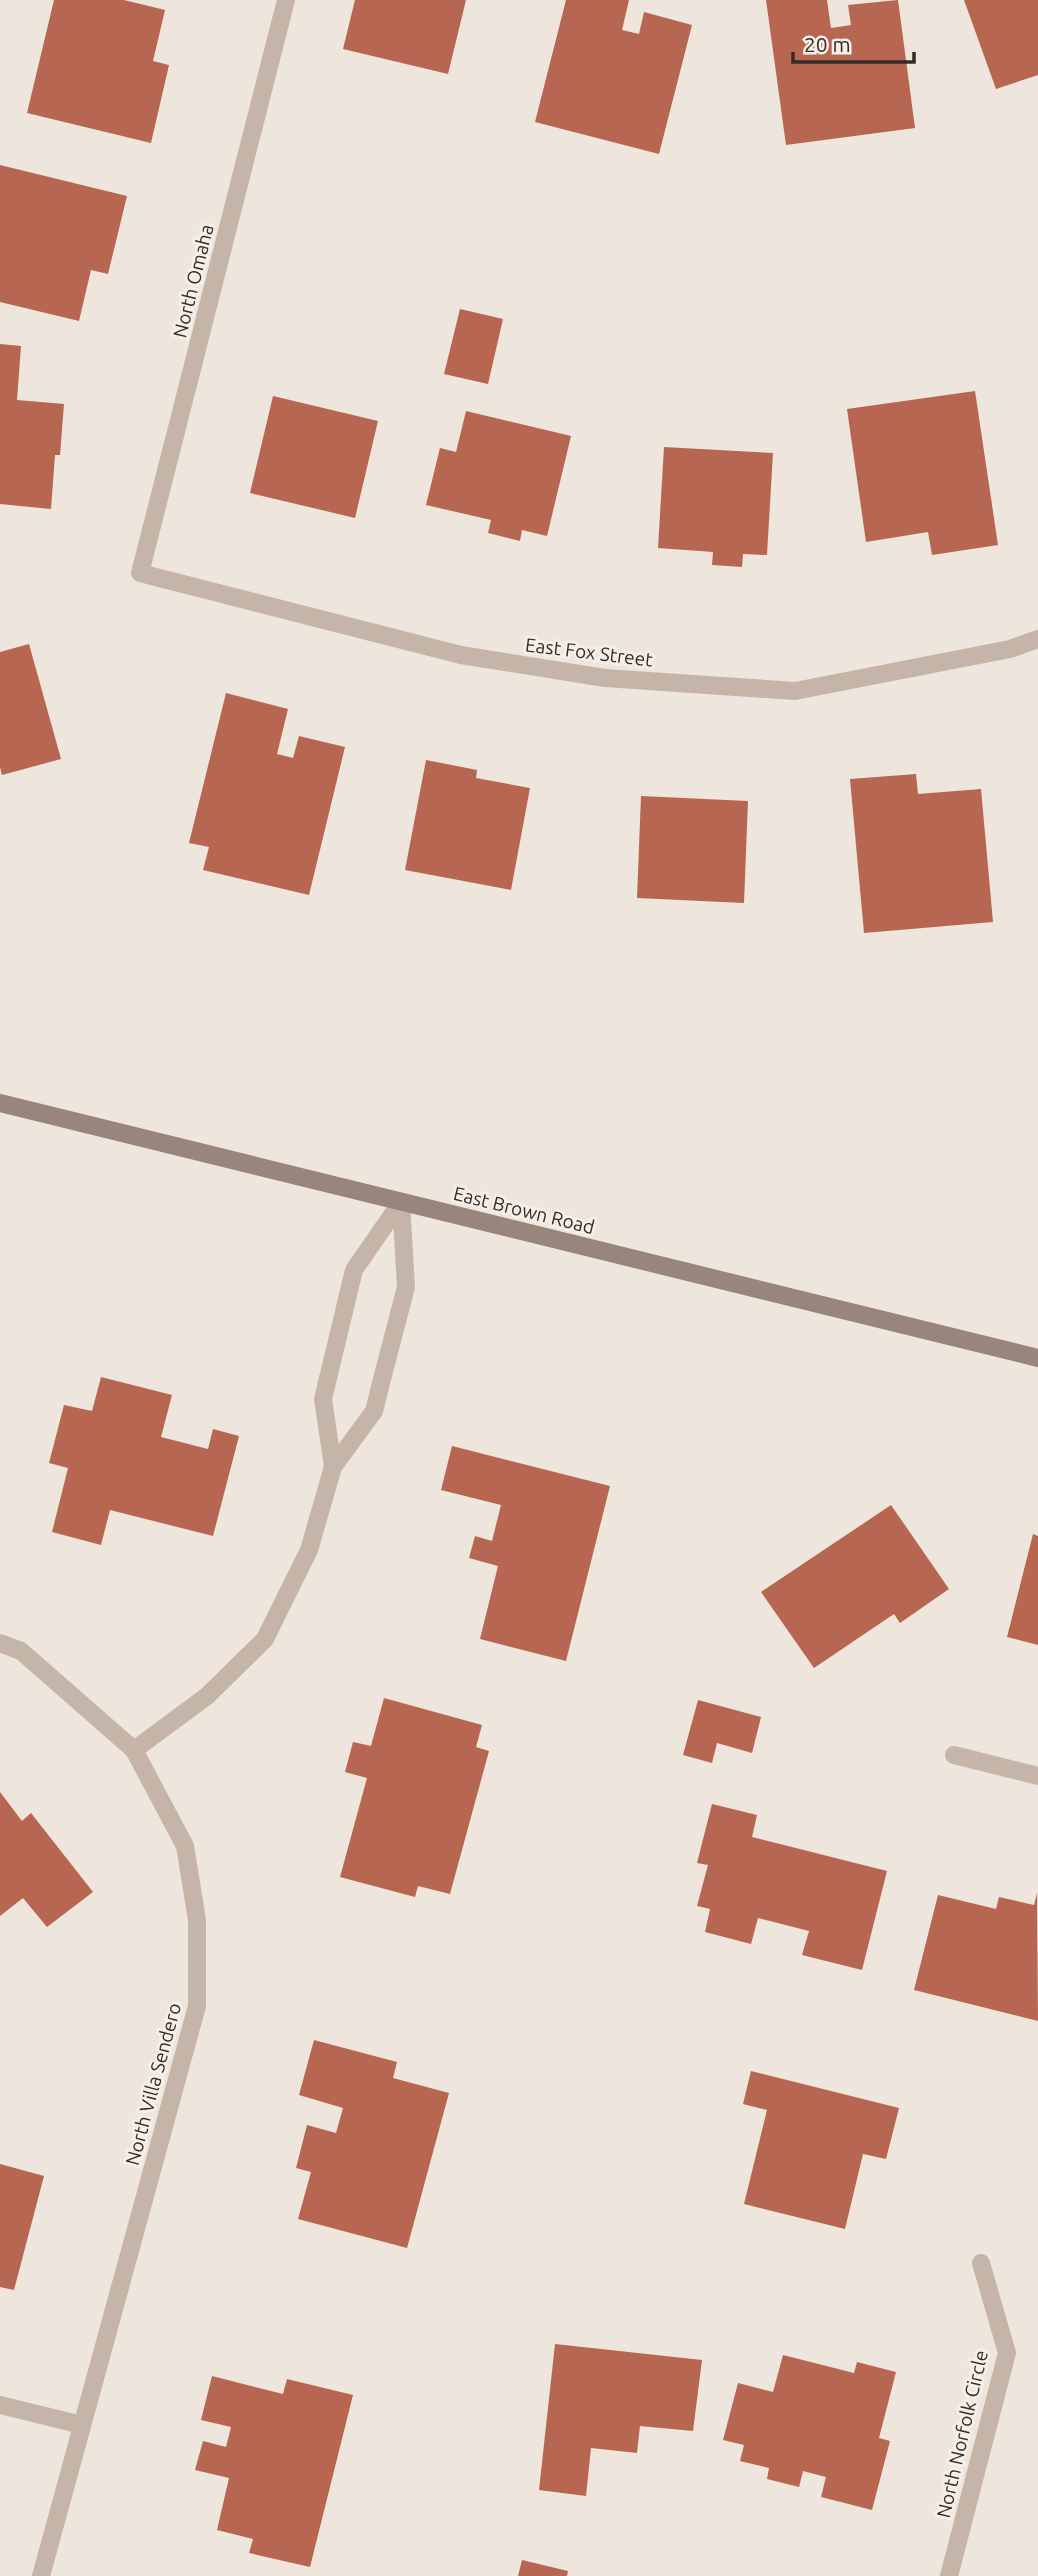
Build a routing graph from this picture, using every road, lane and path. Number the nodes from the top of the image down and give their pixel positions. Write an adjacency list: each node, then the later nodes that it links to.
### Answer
1 (286, 0): 2 (street, North Omaha)
2 (140, 573): 3 (street, East Fox Street)
3 (1038, 639)
4 (0, 1102): 5 (main road, East Brown Road)
5 (401, 1202): 6 (main road, East Brown Road); 7 (street); 7 (street)
6 (1038, 1358)
7 (333, 1467): 9 (street)
8 (0, 1643): 9 (street)
9 (134, 1749): 14 (street, North Villa Sendero)
10 (954, 1755): 11 (street)
11 (1038, 1776)
12 (981, 2263): 16 (street, North Norfolk Circle)
13 (0, 2404): 14 (street)
14 (82, 2425): 15 (street, North Villa Sendero)
15 (41, 2576)
16 (949, 2576)

